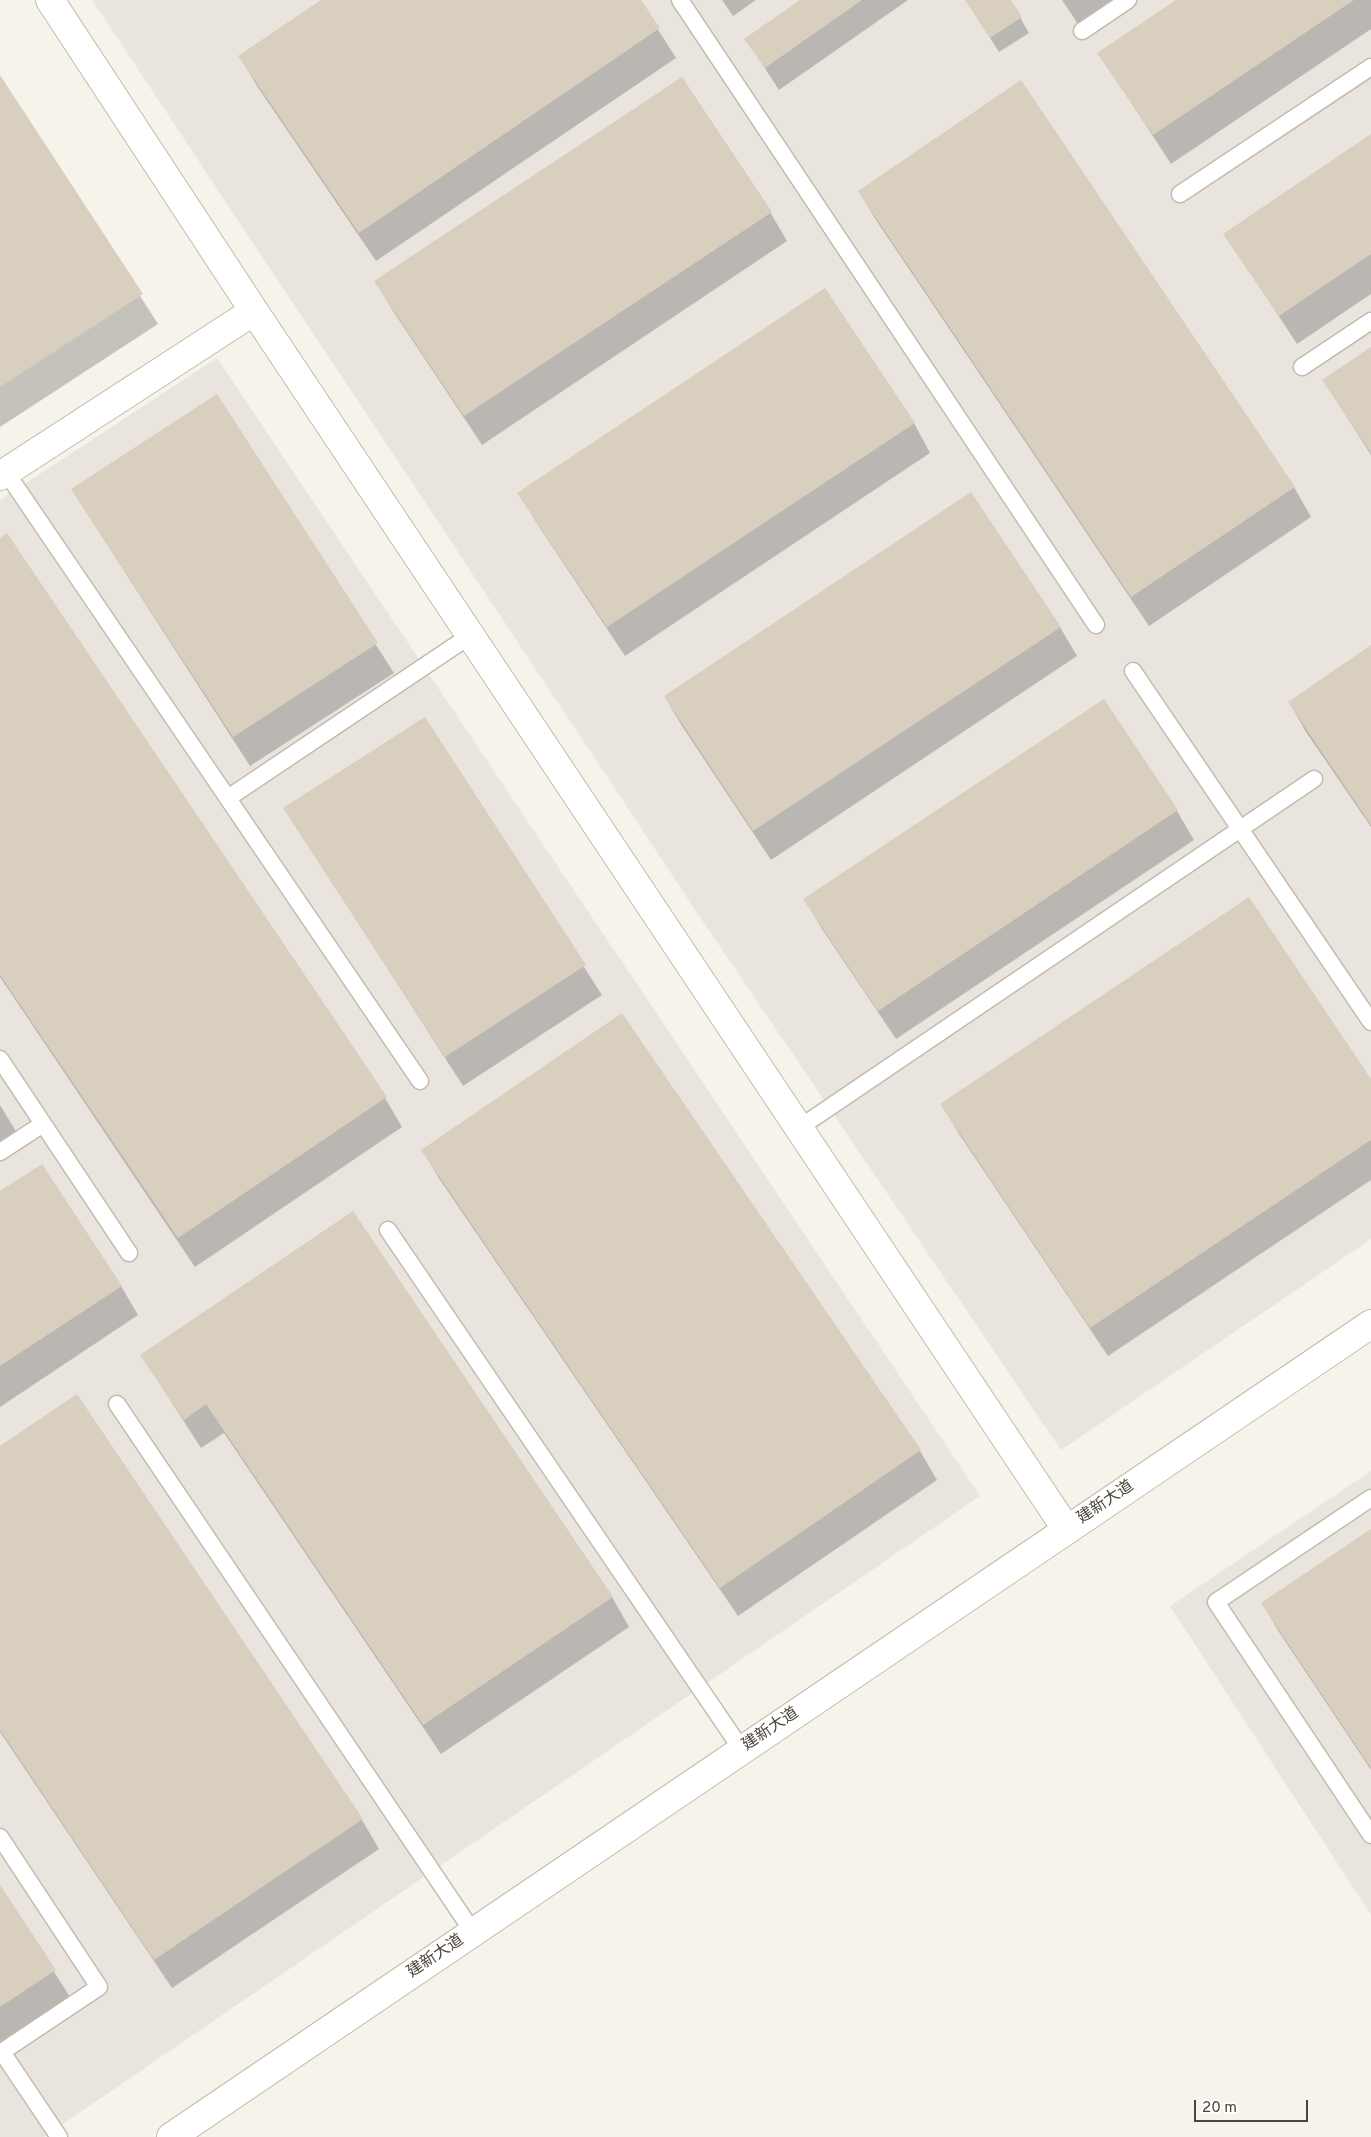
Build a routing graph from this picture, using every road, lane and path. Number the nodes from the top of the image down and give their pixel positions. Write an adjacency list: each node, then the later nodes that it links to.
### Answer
1 (50, 0): 7 (street)
2 (680, 0): 11 (lane)
3 (1128, 0): 4 (lane)
4 (1082, 31)
5 (1371, 67): 6 (lane)
6 (1180, 194)
7 (254, 310): 10 (street); 12 (street)
8 (1371, 321): 9 (lane)
9 (1302, 367)
10 (3, 474): 15 (lane)
11 (1096, 625)
12 (471, 635): 15 (lane); 21 (street)
13 (1133, 671): 16 (lane)
14 (1314, 779): 16 (lane)
15 (228, 798): 19 (lane)
16 (1240, 829): 17 (lane); 21 (lane)
17 (1371, 1022)
18 (0, 1059): 20 (lane)
19 (420, 1081)
20 (43, 1124): 22 (lane); 24 (lane)
21 (799, 1128): 28 (street)
22 (0, 1152)
23 (388, 1230): 29 (lane)
24 (129, 1254)
25 (1371, 1324): 28 (street, 建新大道)
26 (117, 1404): 32 (lane)
27 (1371, 1498): 30 (lane)
28 (1067, 1530): 29 (street, 建新大道)
29 (742, 1750): 32 (street, 建新大道)
30 (1371, 1835)
31 (0, 1837): 33 (lane)
32 (473, 1932): 35 (street, 建新大道)
33 (1, 2052): 34 (lane)
34 (59, 2137)
35 (171, 2137)

